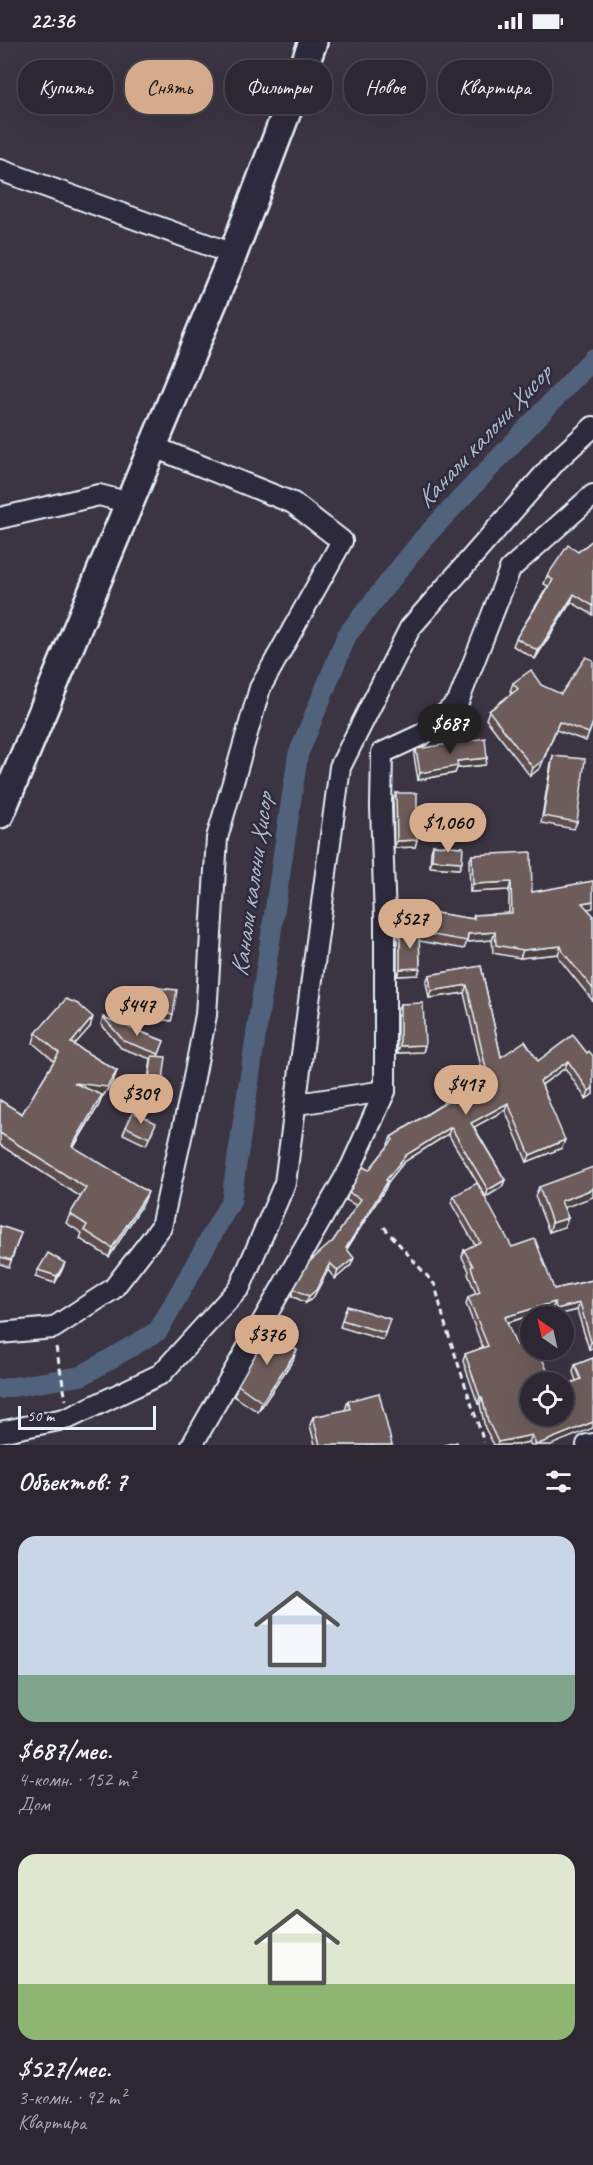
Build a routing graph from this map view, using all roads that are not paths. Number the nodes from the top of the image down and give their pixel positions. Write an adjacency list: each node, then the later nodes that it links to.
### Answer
1 (313, 42): 3 (main road)
2 (0, 170): 3 (street)
3 (233, 254): 5 (main road)
4 (593, 427): 11 (street)
5 (154, 447): 7 (main road); 12 (street)
6 (593, 495): 10 (street)
7 (130, 503): 8 (street); 9 (main road)
8 (0, 518)
9 (0, 814)
10 (385, 1091): 11 (street); 15 (street)
11 (297, 1104): 13 (street)
12 (0, 1333)
13 (0, 1432)
14 (593, 1444): 16 (street)
15 (192, 1445)
16 (587, 1445)

